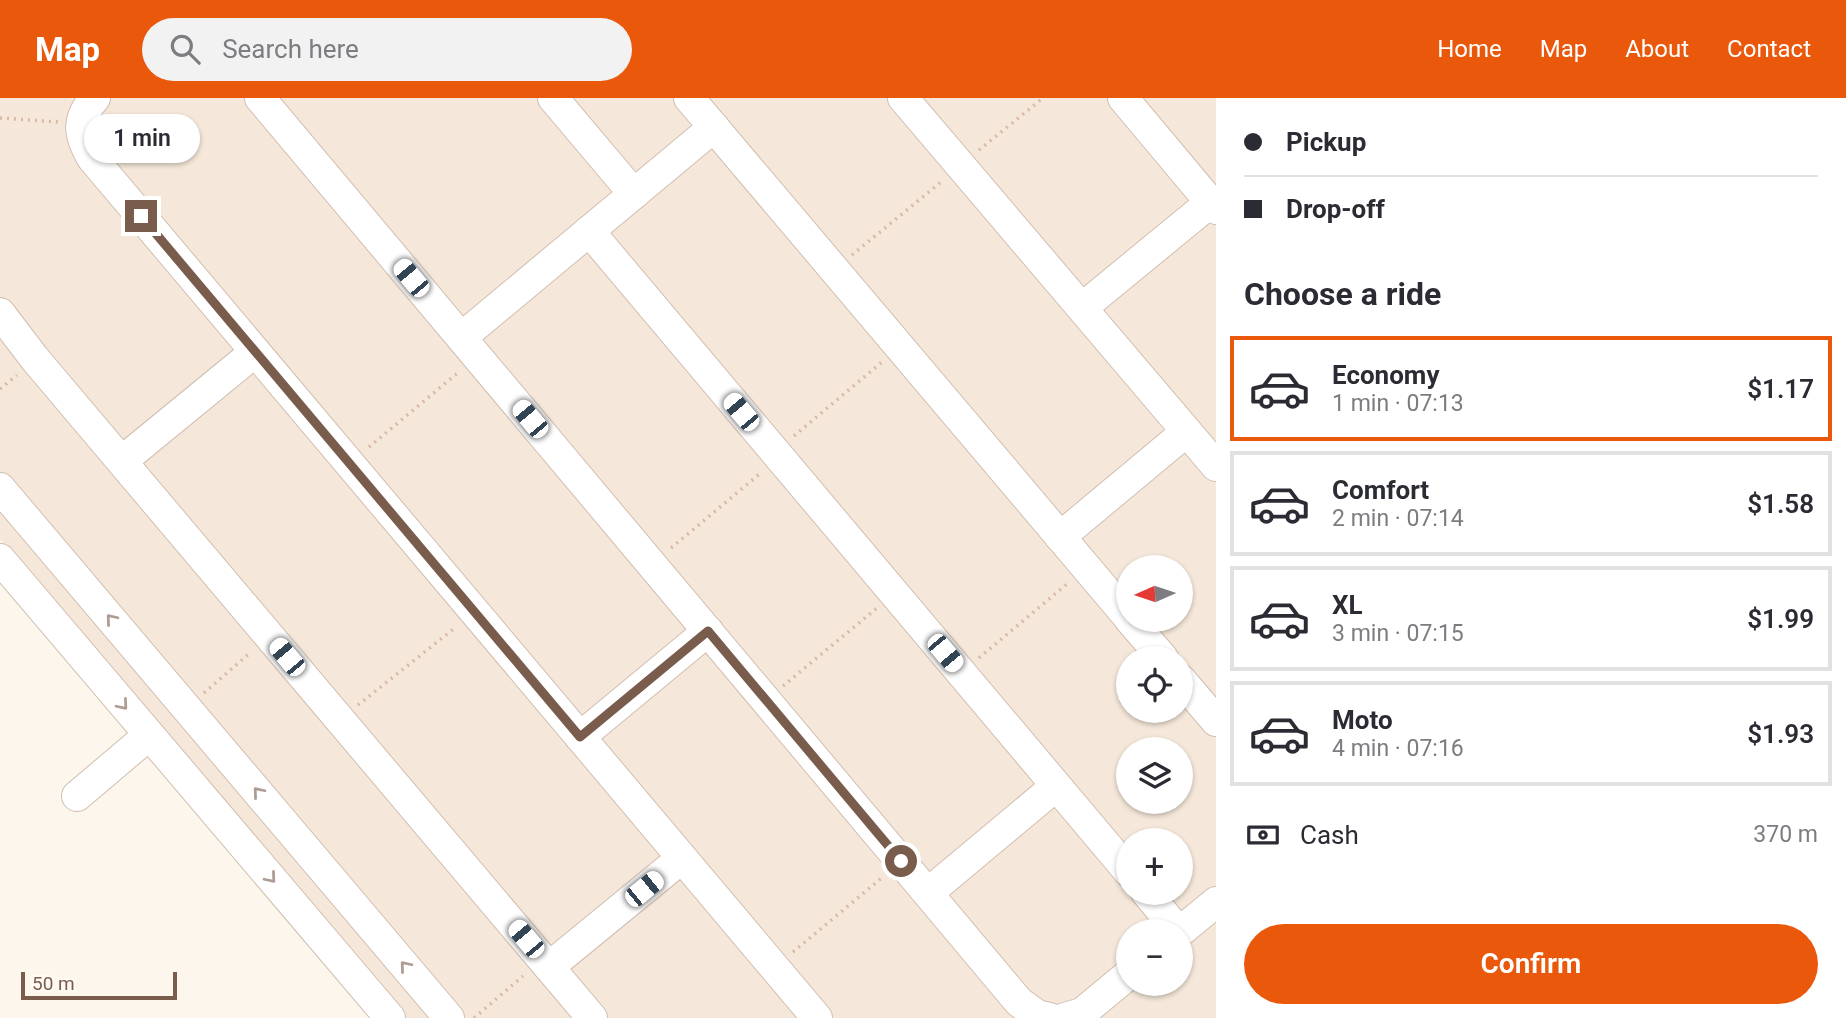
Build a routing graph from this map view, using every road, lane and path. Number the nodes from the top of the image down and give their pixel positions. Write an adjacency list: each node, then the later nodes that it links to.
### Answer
1 (260, 98): 17 (street)
2 (553, 98): 11 (street)
3 (690, 98): 9 (street)
4 (903, 98): 10 (street)
5 (1043, 98): 10 (path)
6 (1123, 98): 12 (street)
7 (88, 111): 8 (path); 19 (street)
8 (0, 118)
9 (714, 127): 11 (street); 14 (street)
10 (960, 166): 14 (path); 15 (street)
11 (634, 194): 13 (street)
12 (1213, 205): 15 (street)
13 (589, 231): 17 (street); 21 (street)
14 (835, 270): 18 (street)
15 (1082, 308): 20 (street)
16 (0, 313): 22 (street)
17 (470, 347): 23 (path); 28 (street)
18 (900, 347): 21 (path); 26 (street)
19 (255, 352): 22 (street); 23 (street)
20 (1186, 432): 24 (street); 26 (street)
21 (777, 455): 28 (path); 30 (street)
22 (122, 461): 35 (street)
23 (349, 463): 32 (street)
24 (1216, 466)
25 (0, 488): 40 (street, one-way to 25)
26 (1060, 537): 29 (street)
27 (0, 559): 43 (street, one-way to 43)
28 (652, 564): 33 (street)
29 (1086, 568): 31 (street); 37 (path)
30 (894, 593): 37 (street); 39 (path)
31 (1116, 604)
32 (474, 612): 41 (path); 44 (street)
33 (708, 631): 39 (street); 44 (street)
34 (1140, 632): 36 (street)
35 (270, 636): 40 (path); 41 (street)
36 (1153, 646)
37 (961, 673): 45 (street)
38 (1193, 694): 42 (street)
39 (766, 700): 49 (street)
40 (186, 708): 59 (street, one-way to 40)
41 (340, 720): 55 (street)
42 (1216, 721)
43 (149, 735): 46 (street); 58 (street, one-way to 58)
44 (580, 737): 48 (street)
45 (1056, 786): 47 (street); 50 (street)
46 (77, 796)
47 (1116, 857)
48 (682, 858): 55 (street); 56 (street)
49 (901, 861): 50 (street); 56 (path)
50 (928, 893): 63 (street)
51 (1216, 902): 54 (street)
52 (1157, 905): 53 (street)
53 (1170, 919)
54 (1193, 921)
55 (546, 963): 60 (path); 61 (street)
56 (774, 967): 62 (street)
57 (1116, 985): 64 (street)
58 (390, 1018)
59 (449, 1018)
60 (474, 1018)
61 (592, 1018)
62 (817, 1018)
63 (1050, 1018)
64 (1065, 1018)

